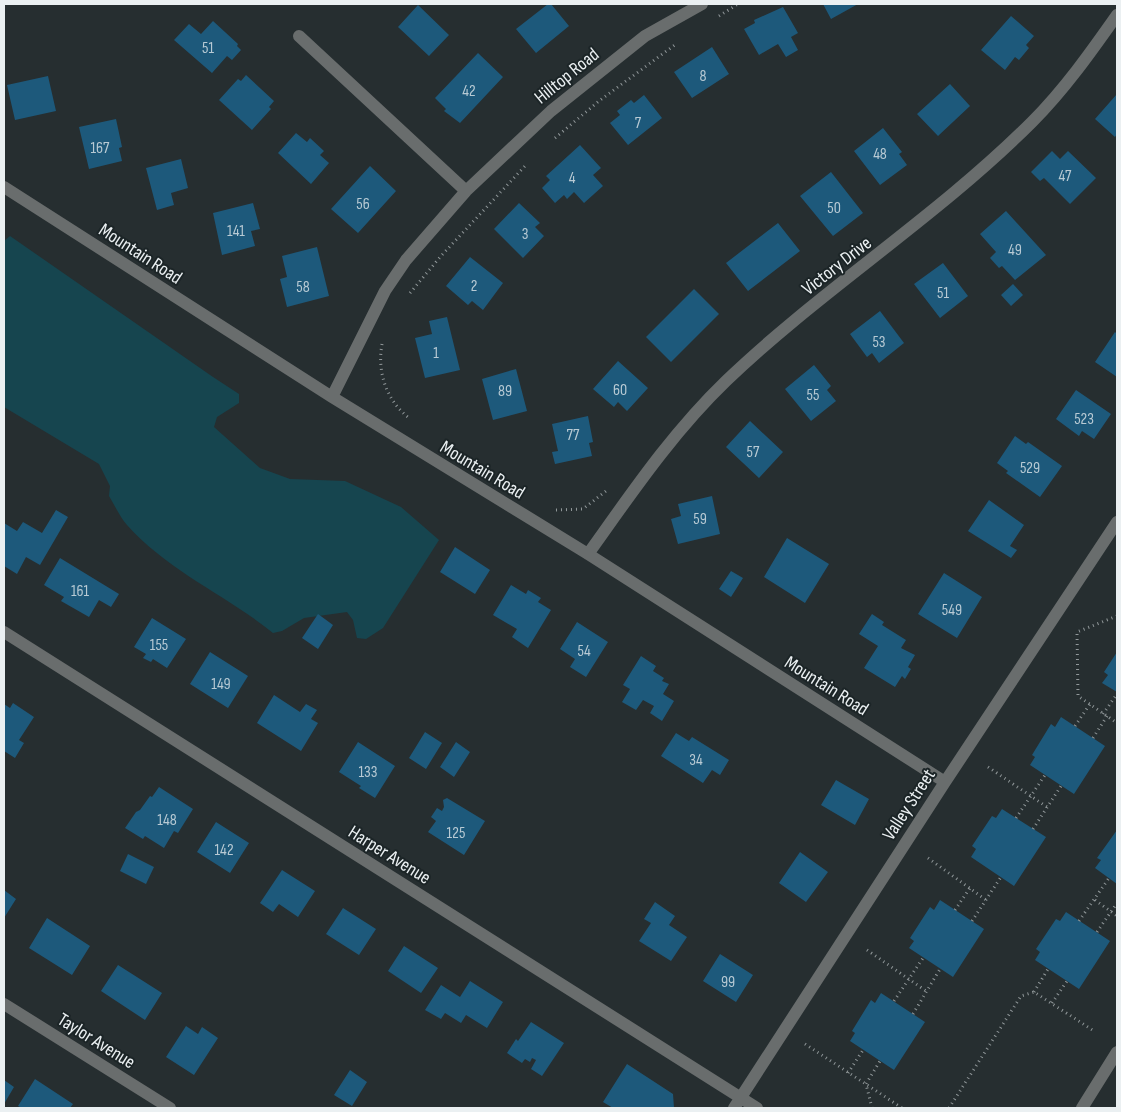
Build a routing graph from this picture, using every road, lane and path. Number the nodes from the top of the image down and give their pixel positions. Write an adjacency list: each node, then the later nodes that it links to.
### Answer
1 (702, 4): 10 (street, Hilltop Road)
2 (738, 4): 4 (path)
3 (1117, 15): 18 (street, Victory Drive)
4 (714, 19)
5 (299, 36): 10 (street)
6 (682, 40): 7 (path)
7 (554, 138)
8 (526, 165): 11 (path)
9 (4, 187): 13 (street, Mountain Road)
10 (466, 191): 13 (street, Hilltop Road)
11 (407, 296)
12 (383, 341): 14 (path)
13 (332, 398): 18 (street, Mountain Road)
14 (415, 422)
15 (611, 484): 16 (path)
16 (553, 510)
17 (1117, 522): 29 (street, Valley Street)
18 (588, 554): 29 (street, Mountain Road)
19 (1117, 616): 22 (path)
20 (4, 632): 67 (street, Harper Avenue)
21 (1117, 694): 23 (path)
22 (1090, 704): 23 (path); 25 (path)
23 (1105, 715): 24 (path); 26 (path)
24 (1117, 724)
25 (1075, 726)
26 (1093, 738)
27 (988, 767): 31 (path)
28 (1045, 775): 31 (path)
29 (945, 782): 67 (street, Valley Street)
30 (1061, 786): 32 (path)
31 (1030, 796): 32 (path); 33 (path)
32 (1047, 807): 34 (path)
33 (1016, 818)
34 (1032, 829)
35 (928, 858): 38 (path)
36 (1001, 876): 39 (path)
37 (1109, 878): 40 (path)
38 (970, 888): 39 (path); 42 (path)
39 (986, 900): 45 (path)
40 (1095, 900): 43 (path); 46 (path)
41 (1117, 903): 43 (path)
42 (955, 910)
43 (1112, 912): 44 (path); 47 (path)
44 (1117, 916)
45 (972, 921)
46 (1080, 921)
47 (1097, 932)
48 (867, 950): 52 (path)
49 (923, 958): 52 (path)
50 (940, 969): 54 (path)
51 (1048, 969): 55 (path)
52 (909, 979): 54 (path); 56 (path)
53 (1067, 981): 57 (path)
54 (926, 991): 59 (path)
55 (1034, 992): 57 (path); 72 (path)
56 (894, 1001)
57 (1052, 1003): 60 (path)
58 (4, 1004): 68 (street, Taylor Avenue)
59 (912, 1014)
60 (1094, 1031)
61 (805, 1044): 65 (path)
62 (863, 1050): 65 (path)
63 (1117, 1052): 73 (street)
64 (880, 1061): 66 (path)
65 (848, 1073): 66 (path)
66 (866, 1084): 70 (path); 71 (path)
67 (737, 1103): 69 (street, Harper Avenue)
68 (170, 1108)
69 (757, 1108)
70 (872, 1108)
71 (902, 1108)
72 (949, 1108)
73 (1082, 1108)

